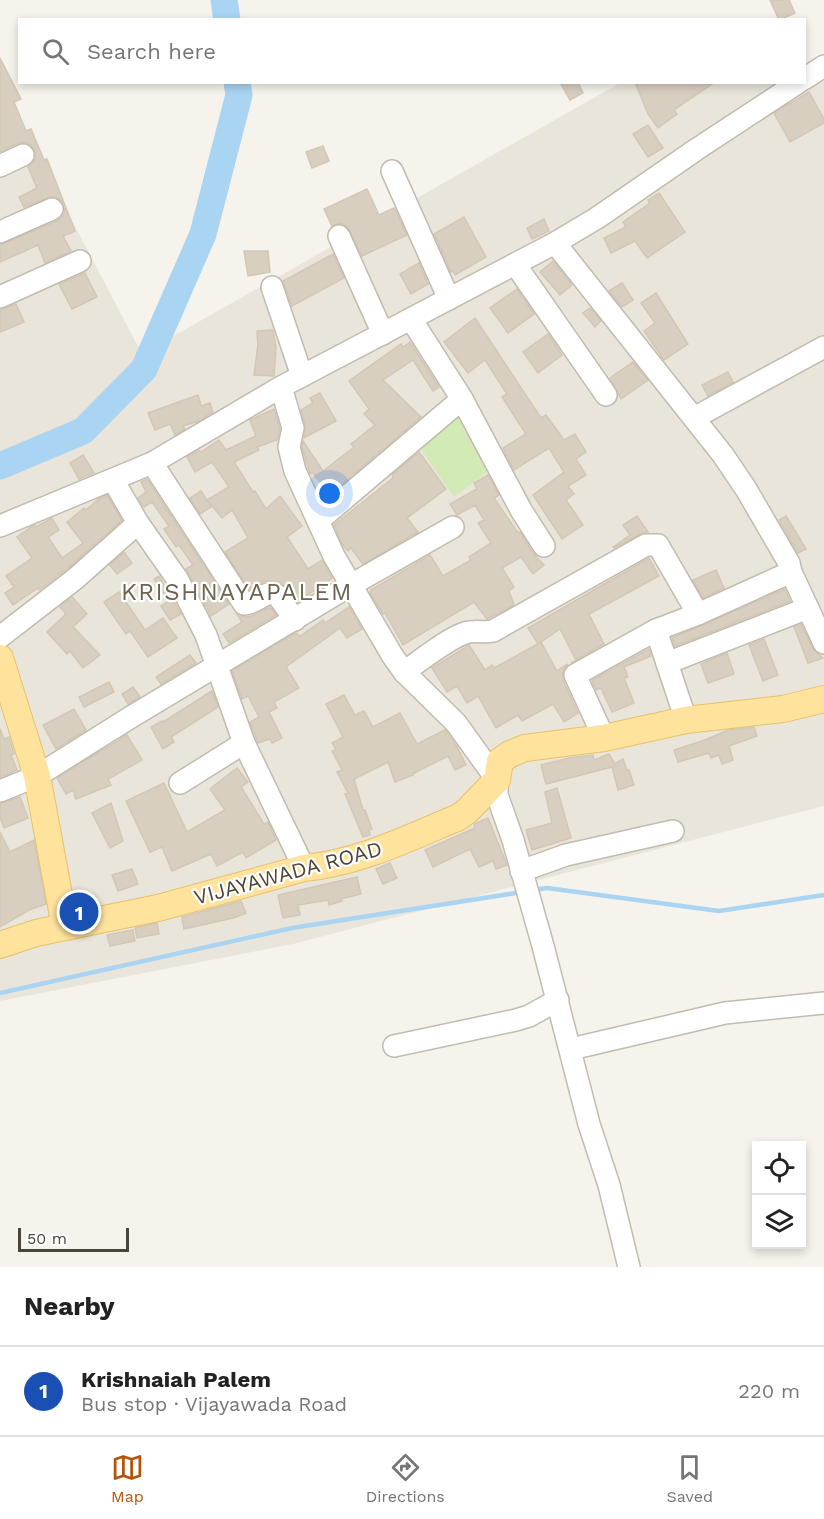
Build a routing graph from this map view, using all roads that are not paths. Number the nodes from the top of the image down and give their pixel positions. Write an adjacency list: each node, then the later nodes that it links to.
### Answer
1 (824, 66): 2 (street)
2 (806, 78)
3 (796, 84): 10 (street)
4 (23, 155): 5 (street)
5 (0, 166)
6 (392, 171): 15 (street)
7 (52, 209): 8 (street)
8 (0, 232)
9 (339, 236): 17 (street)
10 (555, 243): 12 (street); 23 (street)
11 (80, 261): 14 (street)
12 (515, 264): 15 (street); 21 (street)
13 (272, 287): 19 (street)
14 (0, 297)
15 (449, 299): 16 (street)
16 (411, 318): 17 (street); 22 (street)
17 (383, 334): 19 (street)
18 (824, 347): 23 (street)
19 (302, 376): 20 (street)
20 (281, 387): 24 (street); 26 (street)
21 (606, 395)
22 (462, 399): 26 (street); 30 (street)
23 (694, 418): 31 (street)
24 (152, 463): 25 (street); 35 (street)
25 (113, 480): 27 (street); 28 (street)
26 (318, 521): 32 (street)
27 (138, 523): 37 (street); 41 (street)
28 (0, 526)
29 (453, 527): 32 (street)
30 (544, 546)
31 (791, 572): 33 (street); 34 (street)
32 (351, 585): 35 (street); 42 (street)
33 (808, 608): 38 (street); 40 (street)
34 (698, 614): 36 (street); 42 (street)
35 (295, 620): 41 (street)
36 (656, 630): 40 (street); 46 (street)
37 (0, 636)
38 (824, 643)
39 (0, 658): 43 (main road)
40 (667, 663): 45 (street)
41 (216, 667): 47 (street); 48 (street)
42 (404, 672): 49 (street)
43 (4, 684): 48 (main road)
44 (824, 699): 45 (main road, VIJAYAWADA ROAD)
45 (686, 720): 46 (main road, VIJAYAWADA ROAD)
46 (604, 738): 49 (main road, VIJAYAWADA ROAD)
47 (244, 743): 50 (street); 53 (street)
48 (37, 776): 51 (street); 55 (main road)
49 (496, 780): 53 (main road, VIJAYAWADA ROAD); 54 (street)
50 (180, 783)
51 (0, 791)
52 (673, 831): 54 (street)
53 (304, 868): 55 (main road, VIJAYAWADA ROAD)
54 (522, 874): 57 (street)
55 (65, 927): 56 (main road, VIJAYAWADA ROAD)
56 (0, 945)
57 (558, 1000): 59 (street); 60 (street)
58 (824, 1003): 60 (street)
59 (394, 1046)
60 (571, 1049): 61 (street)
61 (629, 1267)

